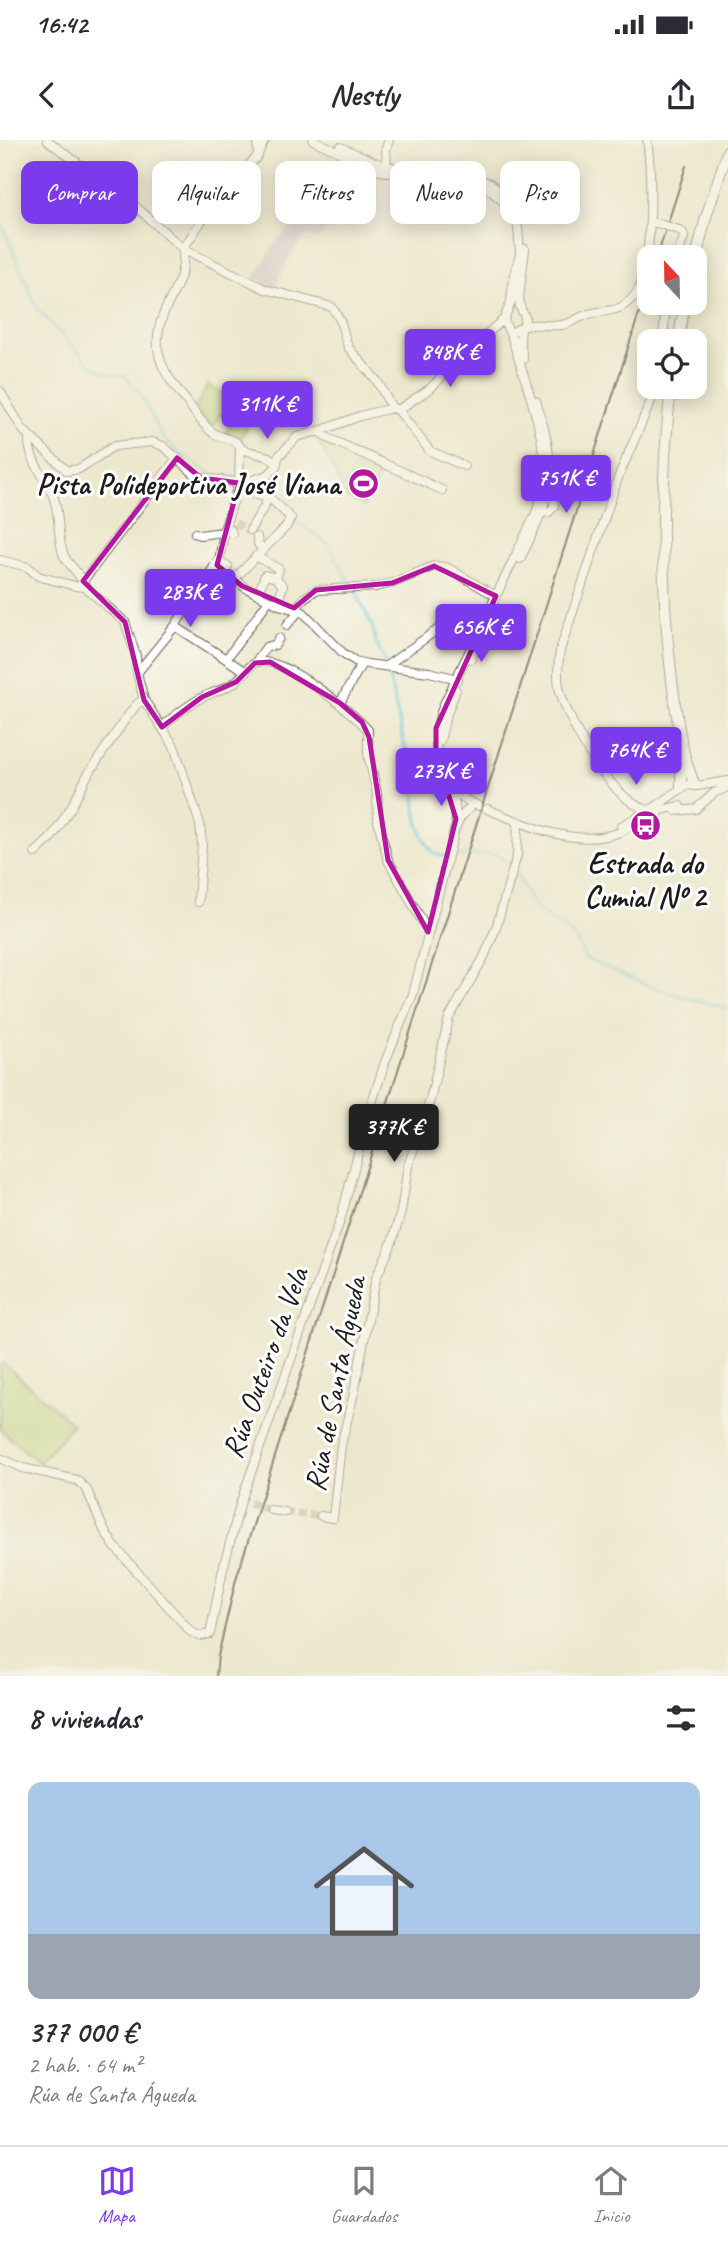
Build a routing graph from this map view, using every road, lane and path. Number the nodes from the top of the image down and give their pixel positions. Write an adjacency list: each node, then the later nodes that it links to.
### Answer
1 (47, 140): 15 (street)
2 (257, 140): 9 (street)
3 (265, 140): 9 (street)
4 (313, 140): 10 (street)
5 (324, 140): 11 (street)
6 (389, 140): 11 (street)
7 (647, 140): 12 (street)
8 (728, 150): 14 (main road)
9 (258, 155): 15 (street)
10 (349, 157): 11 (street); 17 (street)
11 (384, 166): 16 (street)
12 (652, 222): 13 (street, bridge); 18 (street)
13 (681, 245)
14 (699, 245)
15 (183, 250): 23 (street); 26 (street)
16 (524, 314): 17 (street); 18 (street); 19 (street)
17 (505, 322): 19 (street); 23 (street); 27 (street)
18 (534, 324): 19 (street)
19 (522, 327): 34 (street)
20 (0, 391): 25 (street)
21 (652, 399): 80 (street)
22 (670, 399): 70 (main road)
23 (395, 409): 24 (street); 30 (street)
24 (318, 431): 29 (street); 32 (street)
25 (29, 436): 28 (street); 47 (street)
26 (241, 449): 29 (street); 31 (street)
27 (543, 449): 34 (street); 40 (street)
28 (177, 458): 31 (street); 47 (street)
29 (276, 463): 31 (street)
30 (464, 466)
31 (239, 483): 33 (street); 36 (street)
32 (442, 490)
33 (268, 498): 37 (street); 42 (street)
34 (548, 500): 35 (street)
35 (541, 512): 40 (street); 57 (street)
36 (229, 523): 38 (street); 39 (street); 44 (street)
37 (250, 530)
38 (195, 533)
39 (232, 534)
40 (525, 535): 50 (street)
41 (257, 537): 42 (street)
42 (259, 552): 45 (street); 46 (street)
43 (0, 560): 47 (street)
44 (220, 566): 46 (street); 48 (street)
45 (276, 578): 49 (street); 51 (street)
46 (234, 579): 49 (street)
47 (84, 584): 64 (street)
48 (201, 586): 52 (street); 54 (street)
49 (258, 594): 51 (street)
50 (496, 596): 53 (street); 56 (street)
51 (273, 602): 53 (street); 59 (street)
52 (206, 604)
53 (297, 610): 55 (street); 61 (street)
54 (175, 625): 59 (street); 64 (street)
55 (288, 625)
56 (481, 625): 62 (street); 65 (street)
57 (483, 635): 65 (street); 68 (street)
58 (279, 638): 60 (street)
59 (227, 658): 63 (street)
60 (255, 663): 63 (street); 67 (street)
61 (362, 663): 62 (street); 67 (street)
62 (386, 666): 65 (street)
63 (246, 672): 69 (street)
64 (137, 673): 66 (street)
65 (457, 679): 68 (street); 73 (street)
66 (144, 700): 69 (street); 83 (street)
67 (340, 703): 85 (street)
68 (449, 708): 76 (street)
69 (162, 727): 84 (street)
70 (682, 749): 72 (main road); 75 (main road)
71 (728, 781): 72 (street)
72 (696, 785): 75 (street); 77 (street)
73 (449, 786): 76 (street); 82 (street)
74 (728, 787): 77 (street)
75 (679, 790): 79 (street); 80 (street)
76 (457, 793): 78 (street)
77 (702, 803): 79 (street)
78 (483, 807): 80 (street); 81 (street); 82 (street)
79 (682, 808): 80 (street); 81 (street)
80 (651, 810)
81 (518, 821): 91 (street, Rúa de Santa Águeda)
82 (455, 829): 85 (street, Rúa Outeiro da Vela)
83 (36, 853)
84 (198, 902)
85 (428, 932): 87 (street, Rúa Outeiro da Vela)
86 (0, 1458): 87 (street, Rúa Outeiro da Vela)
87 (241, 1501): 88 (street)
88 (250, 1503)
89 (271, 1510): 90 (street)
90 (285, 1512)
91 (321, 1516)

